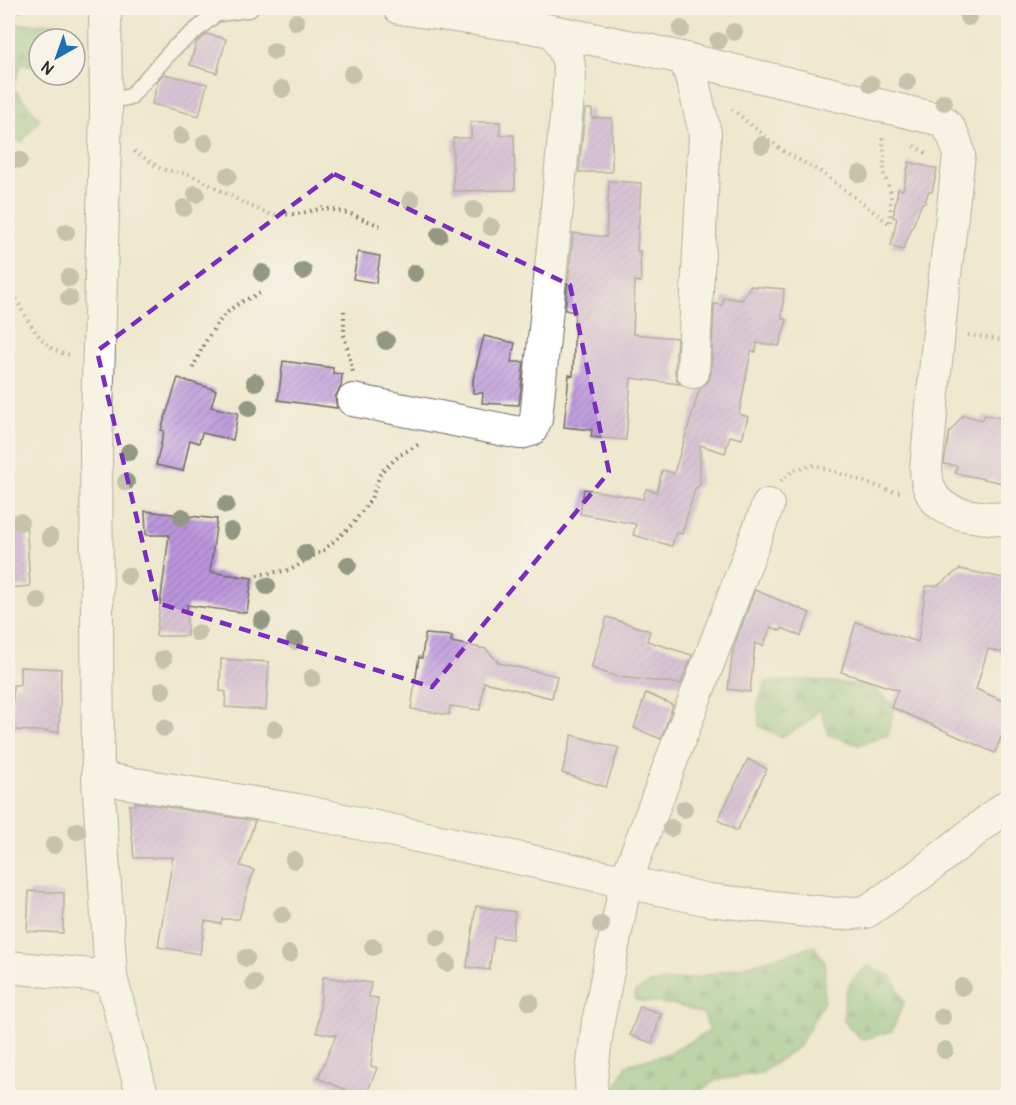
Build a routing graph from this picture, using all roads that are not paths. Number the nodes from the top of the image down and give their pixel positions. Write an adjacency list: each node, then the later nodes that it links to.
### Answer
1 (105, 8): 6 (street)
2 (251, 8): 6 (lane)
3 (399, 8): 4 (street)
4 (555, 32): 5 (street); 8 (street)
5 (690, 73): 7 (street); 10 (street)
6 (106, 101): 11 (street)
7 (693, 372)
8 (357, 401)
9 (768, 505): 13 (street)
10 (1008, 520)
11 (98, 778): 13 (street); 15 (street)
12 (1008, 805): 13 (street)
13 (626, 881): 17 (street)
14 (8, 967): 15 (street)
15 (111, 977): 16 (street)
16 (142, 1098)
17 (592, 1098)

